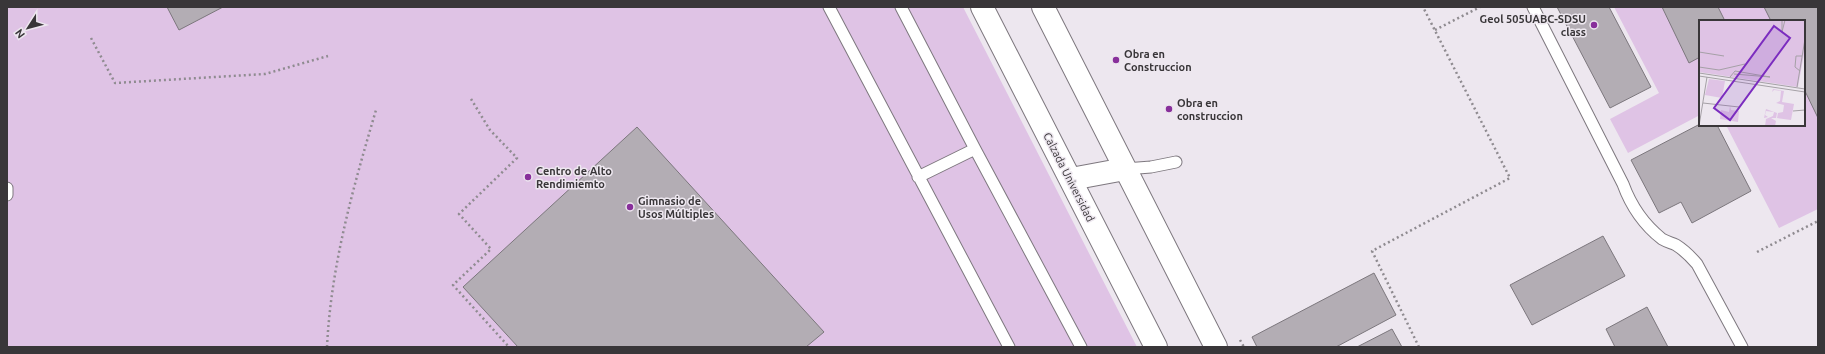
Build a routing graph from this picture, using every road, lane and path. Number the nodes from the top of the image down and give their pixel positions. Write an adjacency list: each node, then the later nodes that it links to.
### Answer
1 (829, 7): 16 (lane)
2 (901, 7): 13 (lane)
3 (982, 7): 17 (main road, Calzada Universidad)
4 (1043, 7): 15 (main road)
5 (1423, 7): 8 (path)
6 (1480, 7): 8 (path)
7 (1533, 7): 29 (lane)
8 (1435, 30): 28 (path)
9 (91, 38): 10 (path)
10 (328, 56)
11 (471, 99): 23 (path)
12 (376, 110): 22 (path)
13 (975, 149): 16 (lane); 25 (lane)
14 (1176, 162): 15 (lane)
15 (1125, 169): 17 (main road); 27 (main road)
16 (918, 177): 24 (lane)
17 (1071, 179): 26 (main road, Calzada Universidad)
18 (7, 188): 19 (lane)
19 (7, 195)
20 (1818, 221): 21 (path)
21 (1757, 252)
22 (327, 347)
23 (509, 347)
24 (1009, 347)
25 (1081, 347)
26 (1156, 347)
27 (1216, 347)
28 (1420, 347)
29 (1742, 347)

